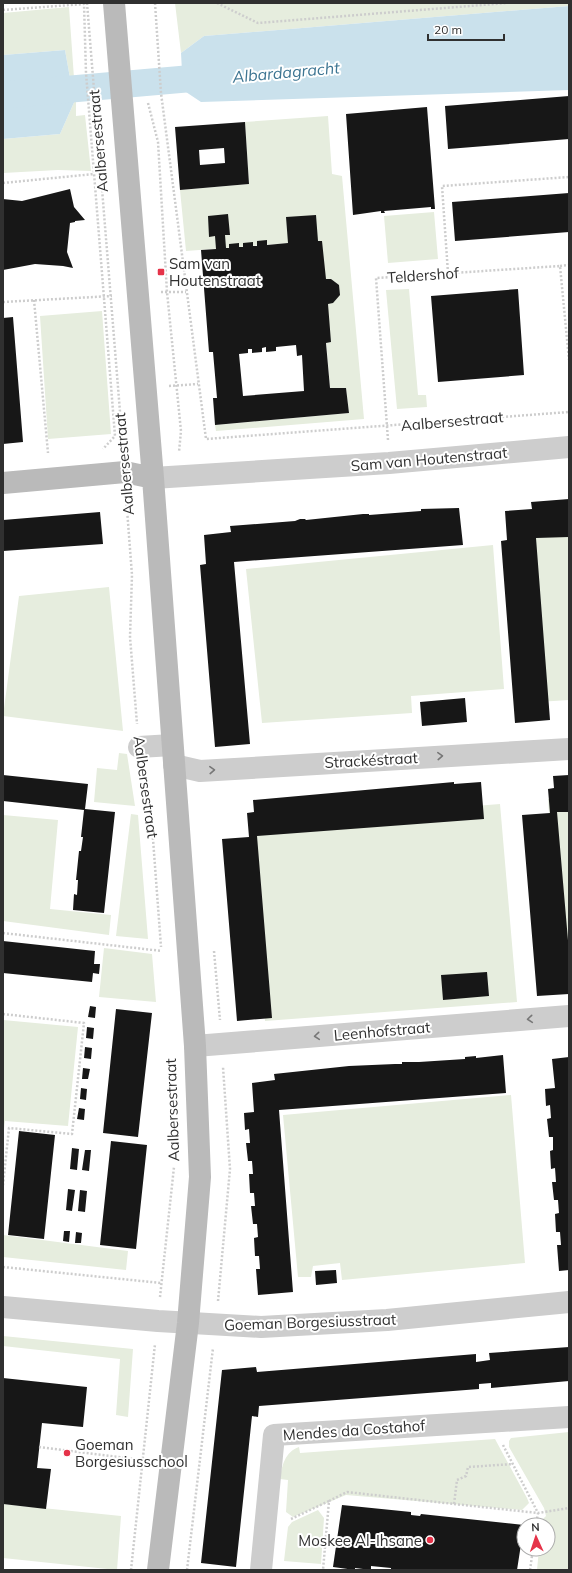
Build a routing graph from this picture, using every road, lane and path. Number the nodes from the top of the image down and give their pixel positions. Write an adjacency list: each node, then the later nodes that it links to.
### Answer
1 (87, 3): 16 (path, Aalbersestraat)
2 (114, 3): 14 (street, Aalbersestraat)
3 (155, 3): 13 (path, Aalbersestraat)
4 (217, 3): 5 (path)
5 (507, 3)
6 (3, 10): 7 (path)
7 (94, 174): 9 (path); 15 (path)
8 (569, 177): 12 (path)
9 (3, 183)
10 (569, 265): 11 (path, Teldershof)
11 (560, 266): 12 (path, Teldershof); 19 (path)
12 (448, 273): 21 (path, Teldershof)
13 (186, 292): 14 (path); 21 (path, Aalbersestraat)
14 (139, 294): 16 (path); 29 (street, Aalbersestraat)
15 (104, 296): 16 (path); 17 (path); 23 (path)
16 (111, 296): 28 (path, Aalbersestraat)
17 (34, 300): 18 (path); 24 (path)
18 (3, 302)
19 (569, 360)
20 (569, 412): 21 (path, Aalbersestraat)
21 (387, 426): 27 (path, Teldershof)
22 (569, 447): 27 (street, Sam van Houtenstraat)
23 (97, 450)
24 (48, 453): 25 (path); 26 (path)
25 (55, 453)
26 (40, 454)
27 (389, 463): 29 (street, Sam van Houtenstraat)
28 (125, 472): 29 (street, Sam van Houtenstraat); 30 (street, Sam van Houtenstraat); 31 (path, Aalbersestraat)
29 (153, 478): 33 (street, Aalbersestraat)
30 (3, 483)
31 (139, 747): 33 (street, Strackéstraat); 35 (path, Aalbersestraat)
32 (569, 749): 33 (street, Strackéstraat, one-way to 32)
33 (173, 755): 39 (street, Aalbersestraat)
34 (3, 933): 35 (path)
35 (162, 951): 36 (path, Aalbersestraat)
36 (162, 958)
37 (3, 1014): 41 (path)
38 (569, 1016): 39 (street, Leenhofstraat, one-way to 39)
39 (195, 1046): 47 (street, Aalbersestraat)
40 (174, 1164): 43 (path, Aalbersestraat)
41 (3, 1185)
42 (3, 1267): 43 (path)
43 (161, 1283): 46 (path, Aalbersestraat)
44 (569, 1302): 48 (street, Goeman Borgesiusstraat)
45 (3, 1307): 46 (street, Goeman Borgesiusstraat)
46 (158, 1321): 47 (street, Goeman Borgesiusstraat); 52 (path, Aalbersestraat)
47 (188, 1323): 48 (street, Goeman Borgesiusstraat); 62 (street, Aalbersestraat)
48 (216, 1325): 63 (path)
49 (569, 1417): 50 (street, Mendes da Costahof)
50 (491, 1422): 53 (path); 59 (street, Mendes da Costahof)
51 (39, 1447): 52 (path)
52 (143, 1460): 61 (path, Aalbersestraat)
53 (513, 1464): 55 (path); 57 (path)
54 (329, 1501): 55 (path); 59 (path); 65 (path)
55 (454, 1504): 57 (path)
56 (569, 1508): 57 (path)
57 (538, 1513): 58 (path)
58 (537, 1517)
59 (265, 1532): 64 (street, Mendes da Costahof)
60 (532, 1557): 66 (path)
61 (131, 1570)
62 (158, 1570)
63 (187, 1570)
64 (261, 1570)
65 (323, 1570)
66 (530, 1570)

